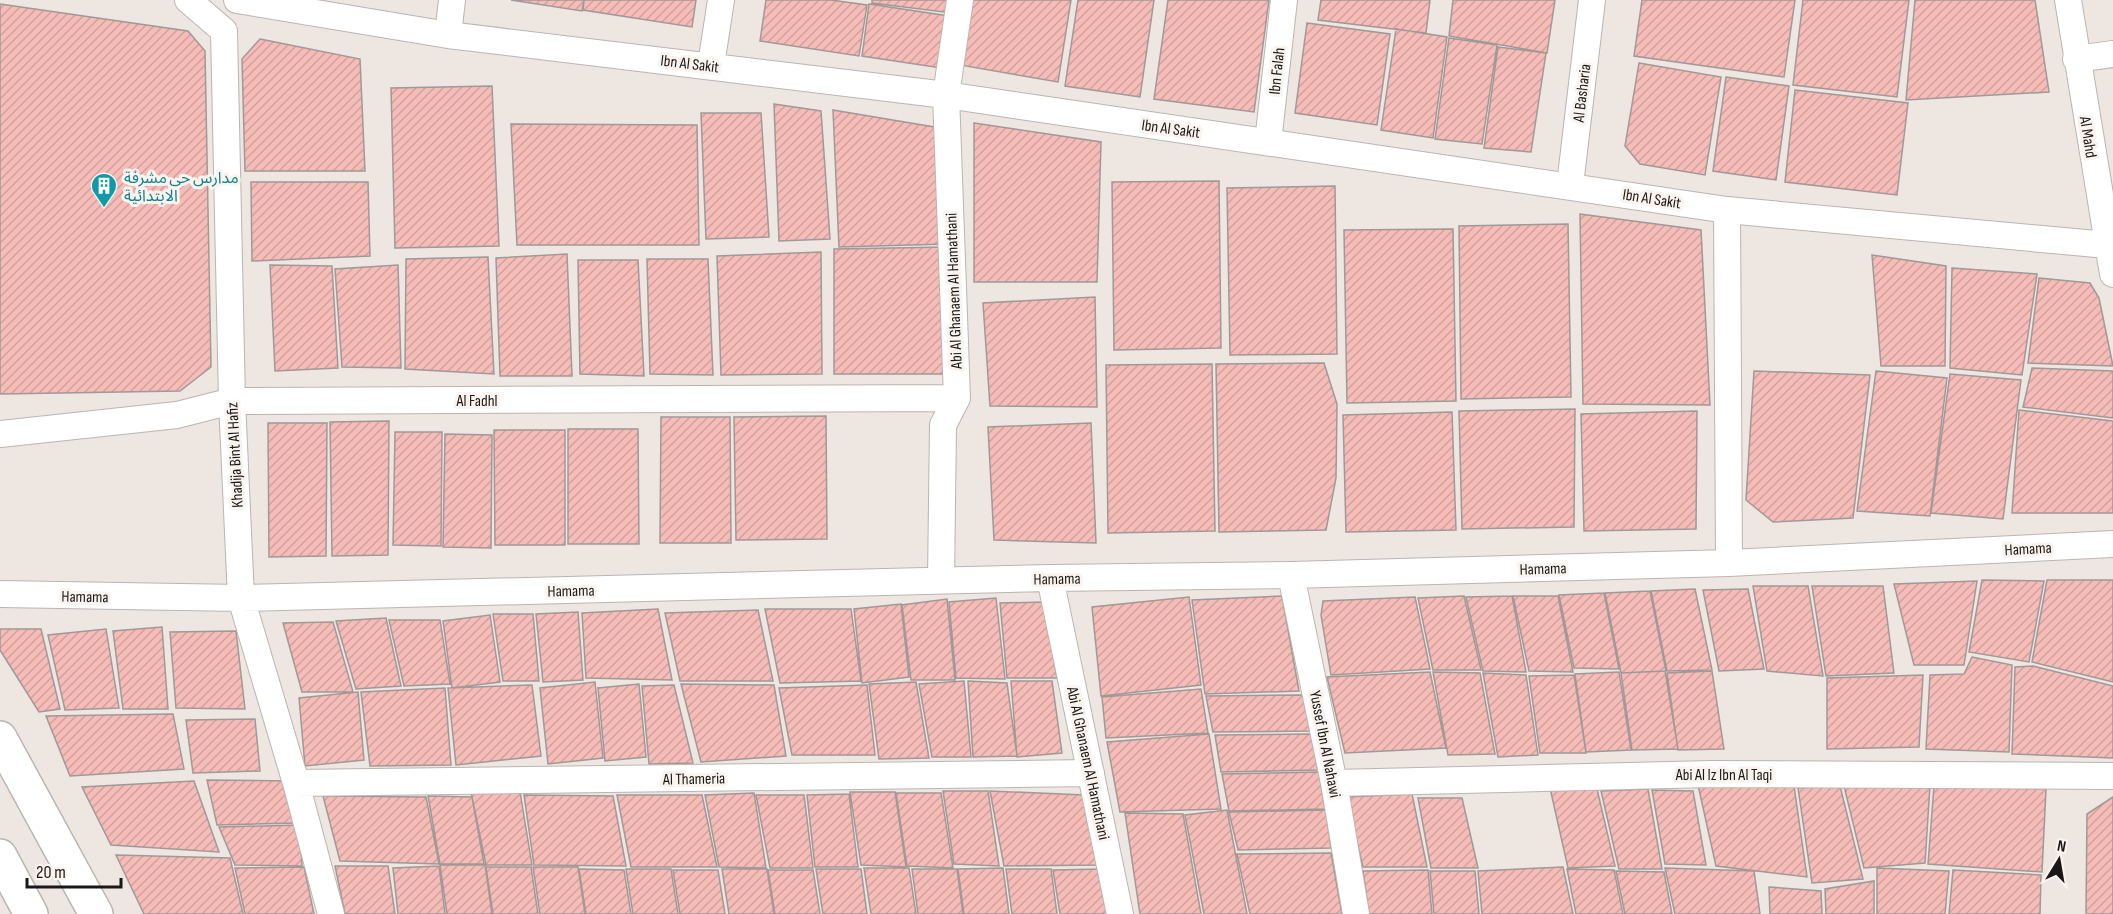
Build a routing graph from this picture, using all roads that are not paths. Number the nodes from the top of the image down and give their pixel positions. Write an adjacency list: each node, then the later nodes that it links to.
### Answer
1 (188, 0): 20 (street, Khadija Bint Al Hafiz)
2 (237, 0): 9 (street, Ibn Al Sakit)
3 (452, 0): 9 (street)
4 (721, 0): 12 (street)
5 (960, 0): 13 (street, Abi Al Ghanaem Al Hamathani)
6 (1284, 0): 14 (street, Ibn Falah)
7 (1592, 0): 15 (street, Al Basharia)
8 (2068, 0): 11 (street, Al Mahd)
9 (448, 35): 12 (street, Ibn Al Sakit)
10 (2113, 54): 11 (street)
11 (2076, 59): 17 (street, Al Mahd)
12 (711, 65): 13 (street, Ibn Al Sakit)
13 (946, 95): 14 (street, Ibn Al Sakit); 19 (street, Abi Al Ghanaem Al Hamathani)
14 (1268, 142): 15 (street, Ibn Al Sakit)
15 (1570, 185): 16 (street, Ibn Al Sakit)
16 (1727, 210): 17 (street, Ibn Al Sakit); 23 (street)
17 (2107, 245): 18 (street, Al Mahd)
18 (2113, 274)
19 (957, 398): 20 (street, Al Fadhl); 26 (street, Abi Al Ghanaem Al Hamathani)
20 (232, 401): 21 (street, Al Fadhl); 28 (street, Khadija Bint Al Hafiz)
21 (0, 434)
22 (2113, 544): 23 (street, Hamama)
23 (1730, 563): 24 (street, Hamama)
24 (1291, 575): 25 (street, Hamama); 33 (street, Yussef Ibn Al Nahawi)
25 (1050, 578): 26 (street, Hamama); 30 (street, Abi Al Ghanaem Al Hamathani)
26 (941, 580): 28 (street, Hamama)
27 (0, 594): 28 (street, Hamama)
28 (241, 598): 32 (street, Khadija Bint Al Hafiz)
29 (0, 738): 36 (main road)
30 (1091, 773): 32 (street, Al Thameria); 38 (street, Abi Al Ghanaem Al Hamathani)
31 (2113, 776): 33 (street, Abi Al Iz Ibn Al Taqi)
32 (296, 783): 37 (street, Khadija Bint Al Hafiz)
33 (1334, 783): 39 (street, Yussef Ibn Al Nahawi)
34 (0, 856): 35 (main road)
35 (31, 914)
36 (96, 914)
37 (331, 914)
38 (1120, 914)
39 (1356, 914)

